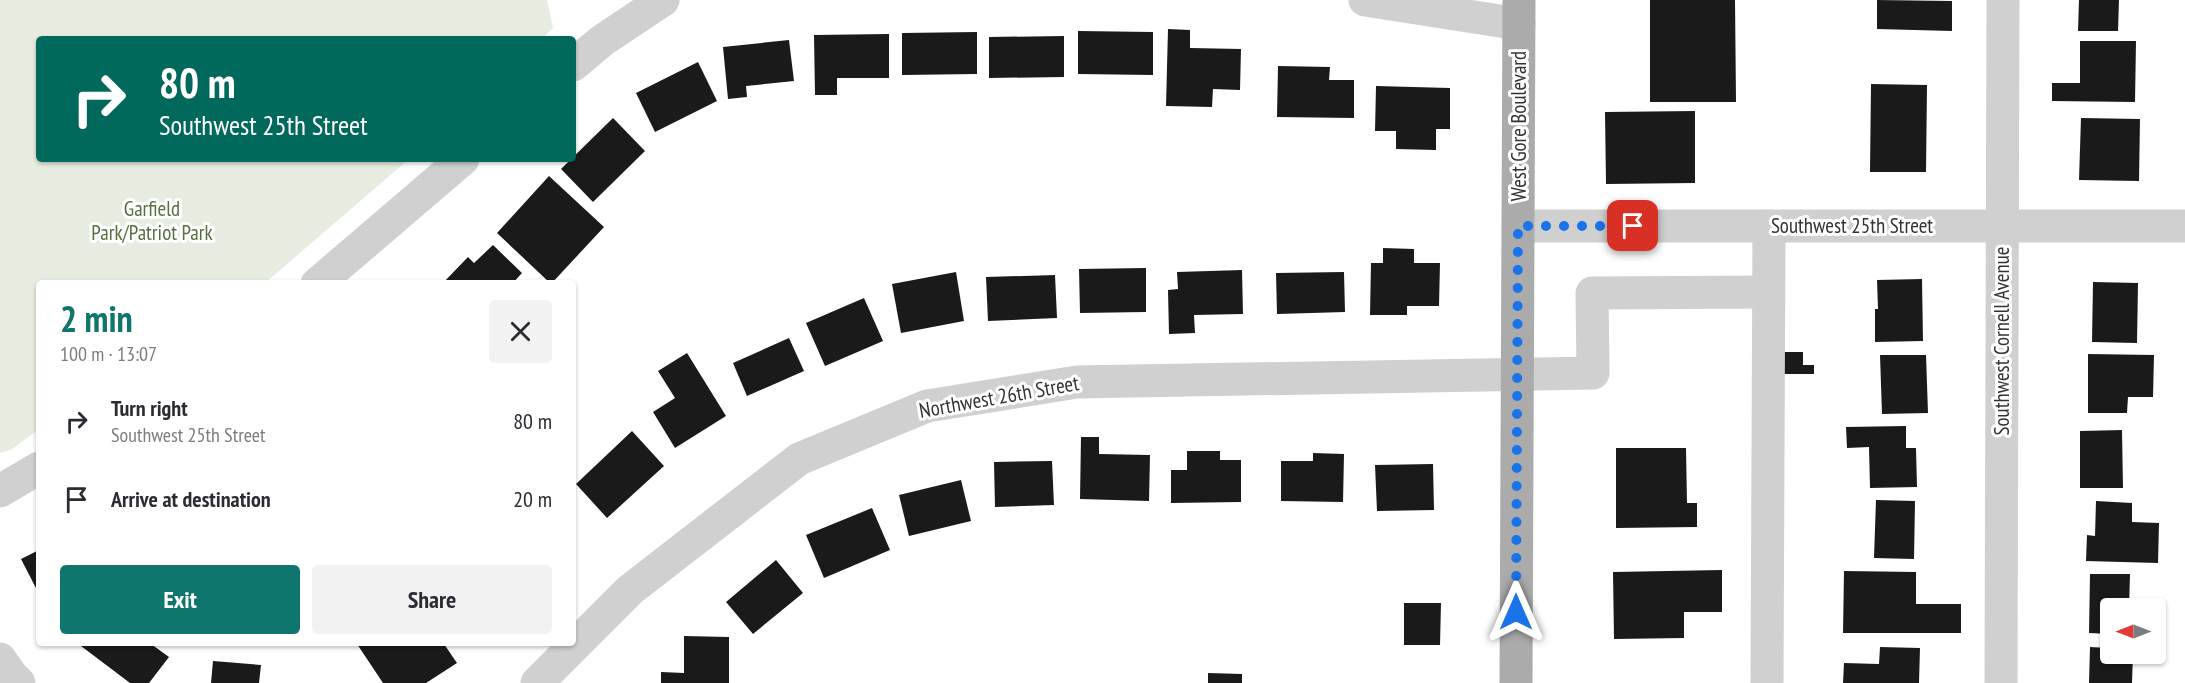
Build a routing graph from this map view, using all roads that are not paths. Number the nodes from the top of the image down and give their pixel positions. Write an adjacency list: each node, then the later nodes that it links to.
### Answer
1 (663, 0): 5 (street)
2 (1365, 0): 4 (street)
3 (2003, 0): 9 (street, Southwest Cornell Avenue)
4 (1519, 12): 7 (main road, West Gore Boulevard)
5 (576, 63)
6 (459, 162): 11 (street)
7 (1518, 226): 8 (street, Southwest 25th Street); 13 (main road, West Gore Boulevard)
8 (1769, 226): 9 (street, Southwest 25th Street); 12 (street)
9 (2002, 226): 10 (street, Southwest 25th Street); 23 (street, Southwest Cornell Avenue)
10 (2185, 226)
11 (322, 280)
12 (1768, 292): 13 (street, Northwest 26th Street); 22 (street)
13 (1517, 375): 16 (street, Northwest 26th Street); 21 (main road, West Gore Boulevard)
14 (36, 470): 15 (street)
15 (0, 491)
16 (576, 644)
17 (574, 646): 20 (street, Northwest 26th Street)
18 (0, 659): 19 (street)
19 (19, 683)
20 (537, 683)
21 (1516, 683)
22 (1767, 683)
23 (2001, 683)

